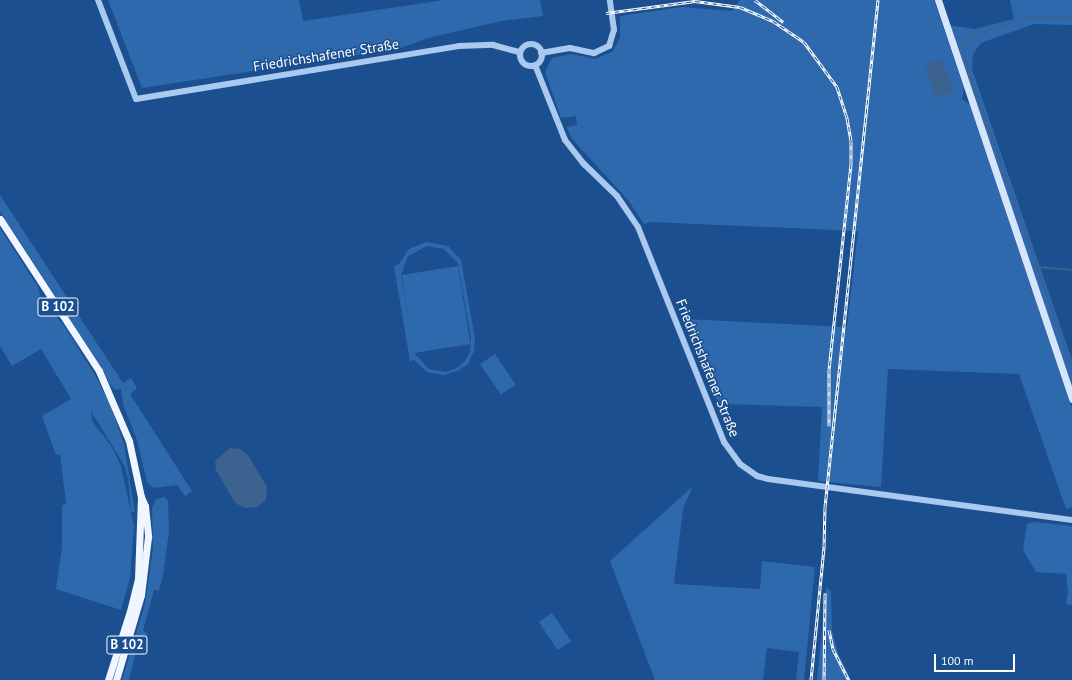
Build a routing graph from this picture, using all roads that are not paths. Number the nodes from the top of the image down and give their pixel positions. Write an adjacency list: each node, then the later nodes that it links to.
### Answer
1 (98, 0): 4 (street, Friedrichshafener Straße)
2 (610, 0): 5 (street)
3 (938, 0): 8 (main road)
4 (520, 52): 5 (street); 6 (street, Friedrichshafener Straße)
5 (541, 53): 6 (street)
6 (534, 65): 11 (street, Friedrichshafener Straße)
7 (0, 219): 9 (main road, B 102)
8 (1072, 398)
9 (141, 497): 13 (main road, B 102); 14 (main road, B 102)
10 (1072, 516): 11 (street, Friedrichshafener Straße)
11 (1054, 519): 12 (street, Friedrichshafener Straße)
12 (1072, 520)
13 (108, 680)
14 (116, 680)

